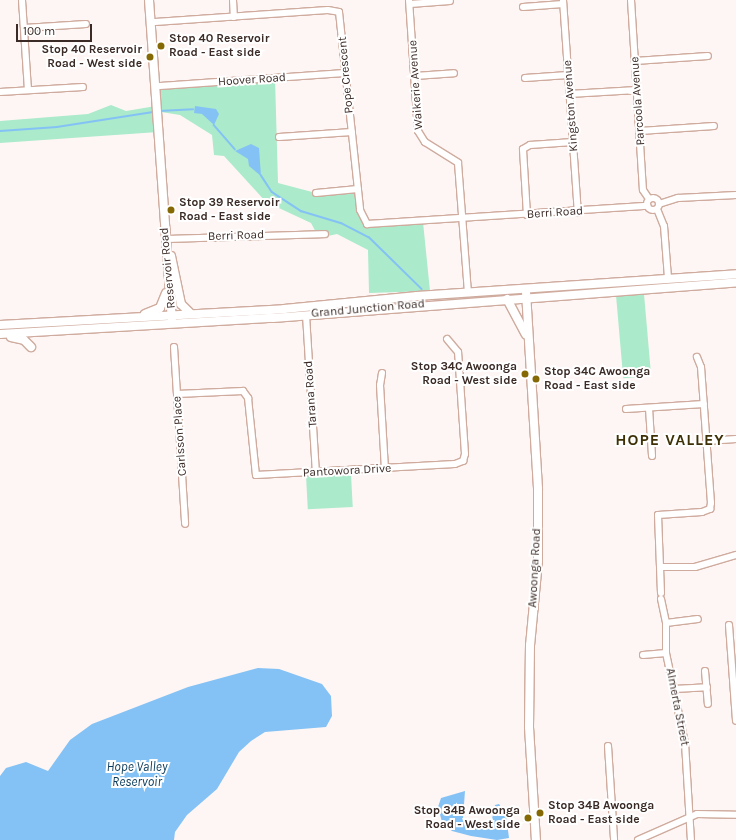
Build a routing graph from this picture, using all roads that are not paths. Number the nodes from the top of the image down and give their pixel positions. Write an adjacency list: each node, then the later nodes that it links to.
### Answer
1 (22, 0): 13 (street)
2 (149, 0): 11 (main road, Reservoir Road)
3 (154, 0): 11 (main road, Reservoir Road)
4 (234, 0): 10 (street)
5 (631, 0): 15 (street, Parcoola Avenue)
6 (450, 1): 7 (street)
7 (410, 2): 19 (street, Waikerie Avenue)
8 (563, 2): 9 (street); 18 (street, Kingston Avenue)
9 (523, 7)
10 (234, 17): 11 (street, Pope Crescent); 16 (street, Pope Crescent)
11 (153, 22): 21 (main road, Reservoir Road)
12 (86, 24): 13 (street)
13 (24, 28): 23 (street)
14 (708, 56): 15 (street)
15 (635, 60): 24 (street, Parcoola Avenue)
16 (345, 73): 21 (street, Hoover Road); 29 (street, Pope Crescent)
17 (454, 73): 19 (street)
18 (568, 75): 20 (street); 26 (street, Kingston Avenue)
19 (415, 76): 40 (street, Waikerie Avenue)
20 (525, 78)
21 (157, 86): 42 (main road, Reservoir Road)
22 (83, 87): 23 (street)
23 (28, 90): 25 (street)
24 (636, 90): 26 (street); 28 (street, Parcoola Avenue)
25 (0, 92)
26 (569, 94): 31 (street, Kingston Avenue)
27 (714, 126): 28 (street)
28 (640, 131): 35 (street, Parcoola Avenue)
29 (352, 132): 30 (street); 32 (street, Pope Crescent)
30 (279, 137)
31 (573, 142): 38 (street, Kingston Avenue); 39 (street)
32 (358, 189): 33 (street); 40 (street, Pope Crescent)
33 (316, 193)
34 (736, 194): 37 (street)
35 (649, 199): 36 (street); 37 (street)
36 (647, 206): 37 (street); 38 (street, Berri Road)
37 (658, 206): 45 (street)
38 (578, 212): 39 (street, Berri Road)
39 (527, 215): 40 (street, Berri Road)
40 (463, 220): 48 (street, Waikerie Avenue)
41 (326, 234): 42 (street, Berri Road)
42 (167, 239): 43 (main road, Reservoir Road); 47 (main road, Reservoir Road)
43 (171, 256): 53 (main road); 56 (main road, Reservoir Road)
44 (736, 274): 45 (main road, Grand Junction Road)
45 (668, 282): 46 (main road, Grand Junction Road); 49 (main road, Grand Junction Road)
46 (736, 282)
47 (168, 283): 55 (main road); 56 (main road, Reservoir Road)
48 (468, 293): 49 (main road, Grand Junction Road); 51 (main road, Grand Junction Road)
49 (526, 293): 50 (main road, Grand Junction Road); 61 (main road, Awoonga Road)
50 (507, 299): 54 (main road, Grand Junction Road); 61 (main road)
51 (317, 306): 52 (main road, Grand Junction Road); 54 (main road)
52 (284, 309): 53 (main road, Grand Junction Road); 54 (main road)
53 (191, 314): 56 (main road, Grand Junction Road)
54 (306, 315): 56 (main road, Grand Junction Road); 75 (street, Tarana Road)
55 (131, 318): 56 (main road, Grand Junction Road); 57 (main road, Grand Junction Road)
56 (172, 320): 59 (main road, Grand Junction Road)
57 (34, 323): 58 (main road, Grand Junction Road); 59 (main road)
58 (0, 326)
59 (35, 332): 60 (main road, Grand Junction Road)
60 (0, 335): 63 (main road)
61 (528, 338): 92 (main road, Awoonga Road)
62 (447, 339): 74 (street, Pantowora Drive)
63 (31, 347)
64 (174, 347): 67 (street, Carlsson Place)
65 (696, 357): 68 (street)
66 (382, 373): 74 (street)
67 (177, 394): 75 (street, Pantowora Drive); 76 (street, Carlsson Place)
68 (704, 404): 69 (street); 72 (street)
69 (649, 408): 70 (street); 73 (street)
70 (626, 409)
71 (736, 439): 72 (street)
72 (707, 441): 78 (street, Almerta Street)
73 (652, 456)
74 (385, 469): 75 (street, Pantowora Drive)
75 (316, 473)
76 (185, 524)
77 (736, 555): 78 (street)
78 (661, 568): 80 (street, Almerta Street)
79 (698, 619): 80 (street)
80 (666, 623): 82 (street, Almerta Street)
81 (729, 625): 88 (street)
82 (666, 653): 83 (street); 86 (street, Almerta Street)
83 (643, 655)
84 (705, 671): 85 (street)
85 (706, 687): 86 (street); 87 (street)
86 (674, 689): 91 (street, Almerta Street)
87 (708, 704)
88 (736, 722)
89 (608, 746): 93 (street)
90 (736, 815): 91 (street)
91 (689, 818): 94 (street); 95 (street, Almerta Street)
92 (536, 840)
93 (614, 840)
94 (638, 840)
95 (691, 840)

